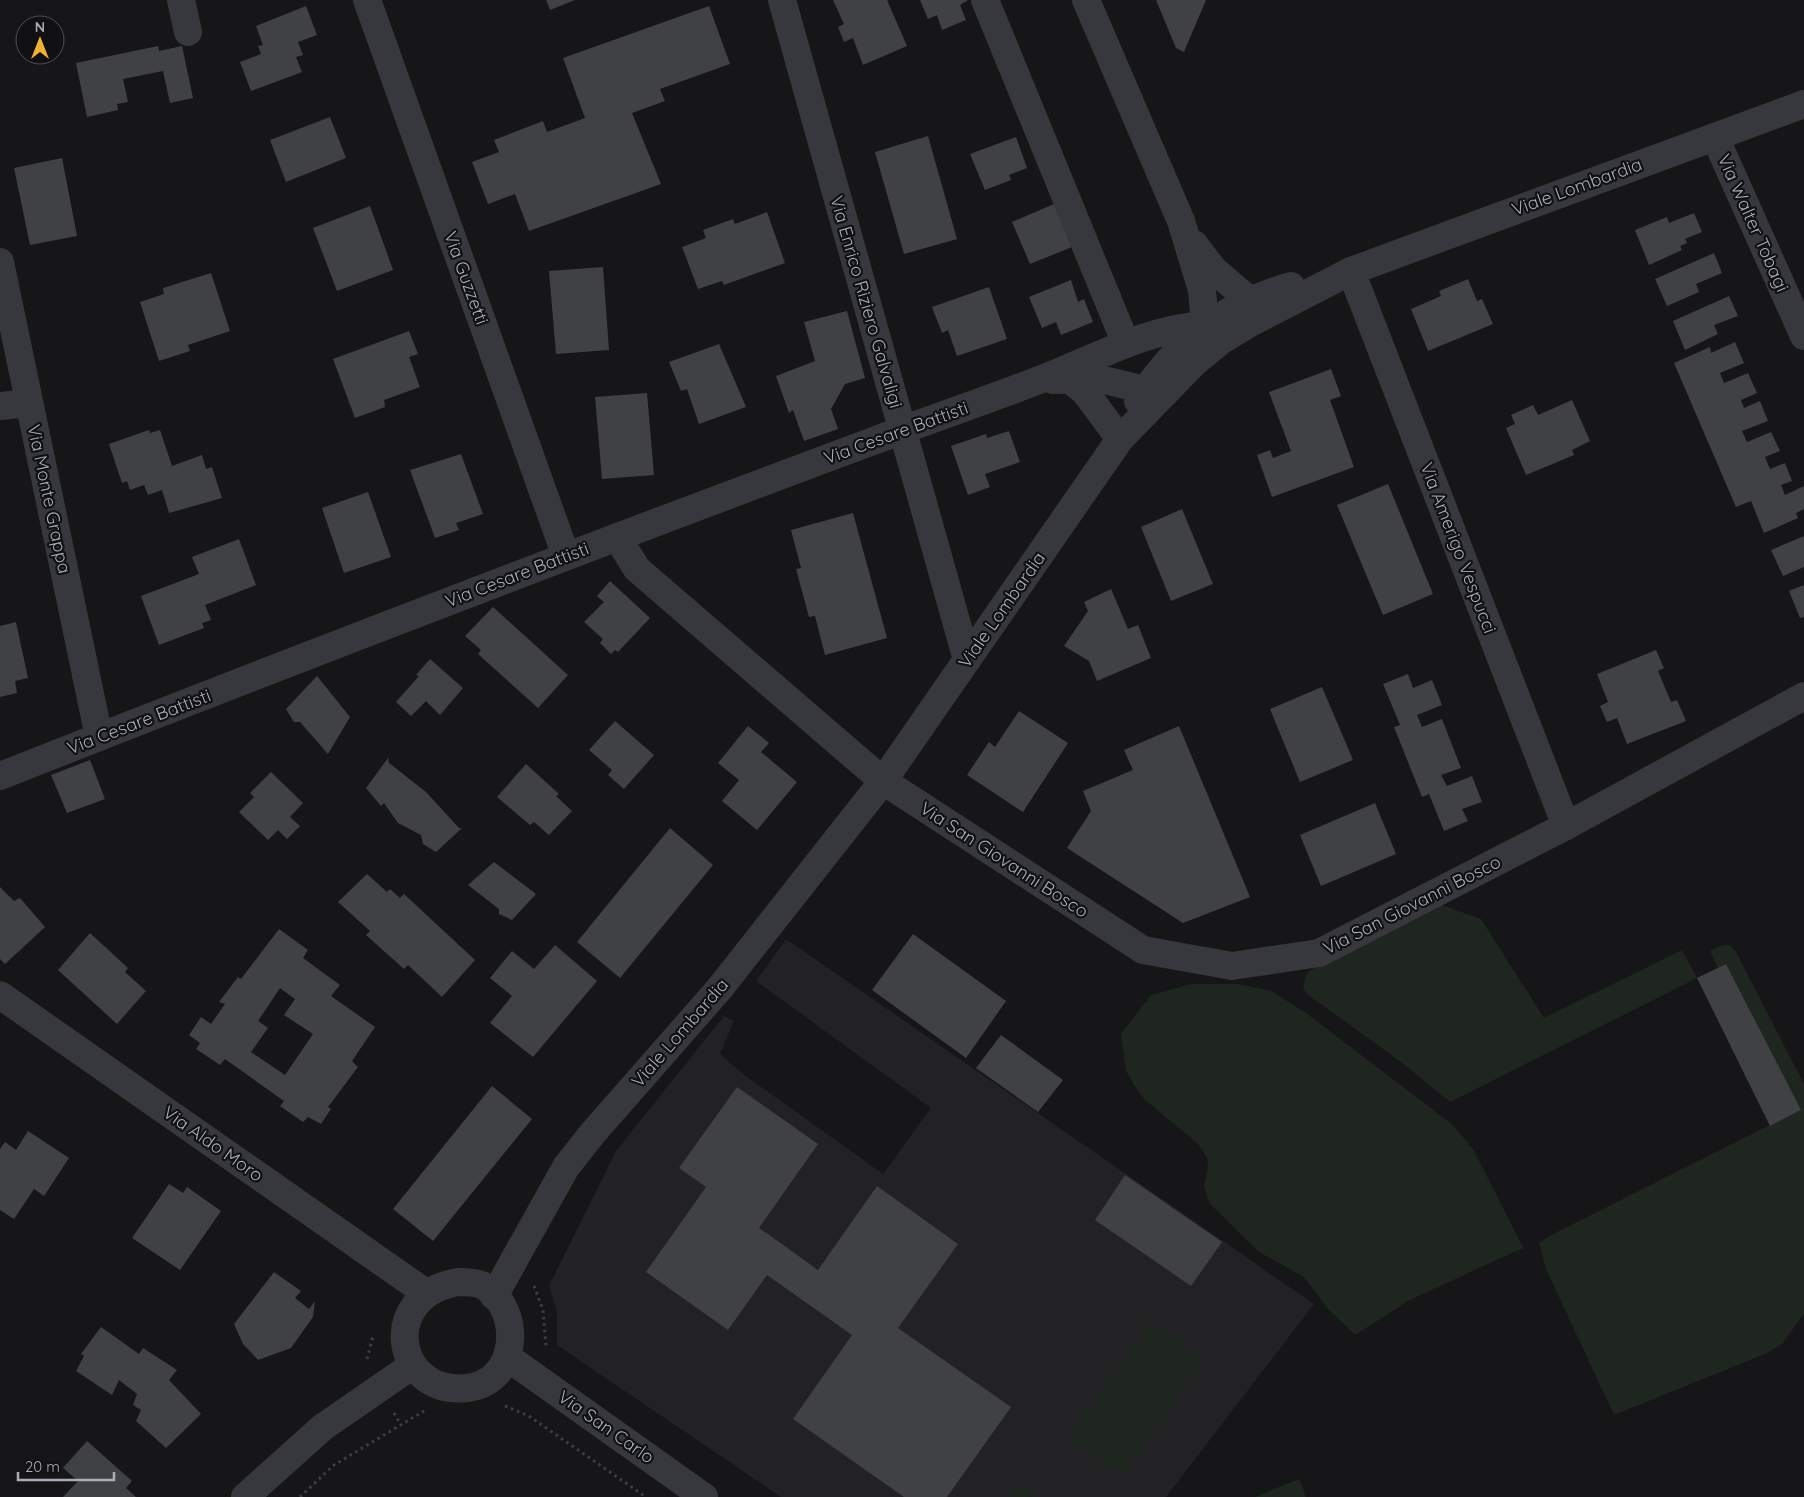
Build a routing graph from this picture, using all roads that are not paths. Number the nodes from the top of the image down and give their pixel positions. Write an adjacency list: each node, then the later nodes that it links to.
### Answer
1 (182, 0): 6 (street)
2 (366, 0): 24 (street, Via Guzzetti)
3 (782, 0): 21 (street, Via Enrico Riziero Galvaligi)
4 (985, 0): 15 (street)
5 (1086, 0): 9 (street)
6 (188, 32)
7 (1804, 104): 8 (street, Viale Lombardia)
8 (1715, 137): 11 (street, Viale Lombardia); 14 (street, Via Walter Tobagi)
9 (1181, 221): 12 (street); 13 (street)
10 (0, 262): 19 (street, Via Monte Grappa)
11 (1351, 271): 12 (street, Viale Lombardia); 18 (street, Viale Lombardia); 30 (street, Via Amerigo Vespucci)
12 (1249, 300): 13 (street, Viale Lombardia)
13 (1205, 325): 15 (street, Via Cesare Battisti); 18 (street, Viale Lombardia)
14 (1804, 336)
15 (1126, 344): 17 (street, Via Cesare Battisti)
16 (1069, 379): 17 (street, Via Cesare Battisti); 18 (street, Via Cesare Battisti); 22 (street)
17 (1036, 381): 21 (street, Via Cesare Battisti)
18 (1154, 392): 22 (street, Viale Lombardia)
19 (29, 402): 20 (street); 27 (street, Via Monte Grappa)
20 (0, 406)
21 (902, 430): 23 (street, Via Cesare Battisti); 25 (street, Via Enrico Riziero Galvaligi)
22 (1120, 439): 25 (street, Viale Lombardia)
23 (617, 536): 24 (street, Via Cesare Battisti); 29 (street)
24 (566, 556): 27 (street, Via Cesare Battisti)
25 (968, 660): 29 (street, Viale Lombardia)
26 (1804, 696): 30 (street, Via San Giovanni Bosco)
27 (99, 737): 28 (street, Via Cesare Battisti)
28 (0, 776)
29 (883, 781): 30 (street, Via San Giovanni Bosco); 33 (street, Viale Lombardia)
30 (1566, 826)
31 (0, 995): 32 (street, Via Aldo Moro)
32 (426, 1293): 33 (street); 35 (street)
33 (494, 1296): 34 (street)
34 (508, 1357): 35 (street); 37 (street, Via San Carlo)
35 (413, 1366): 36 (street)
36 (245, 1497)
37 (704, 1497)

